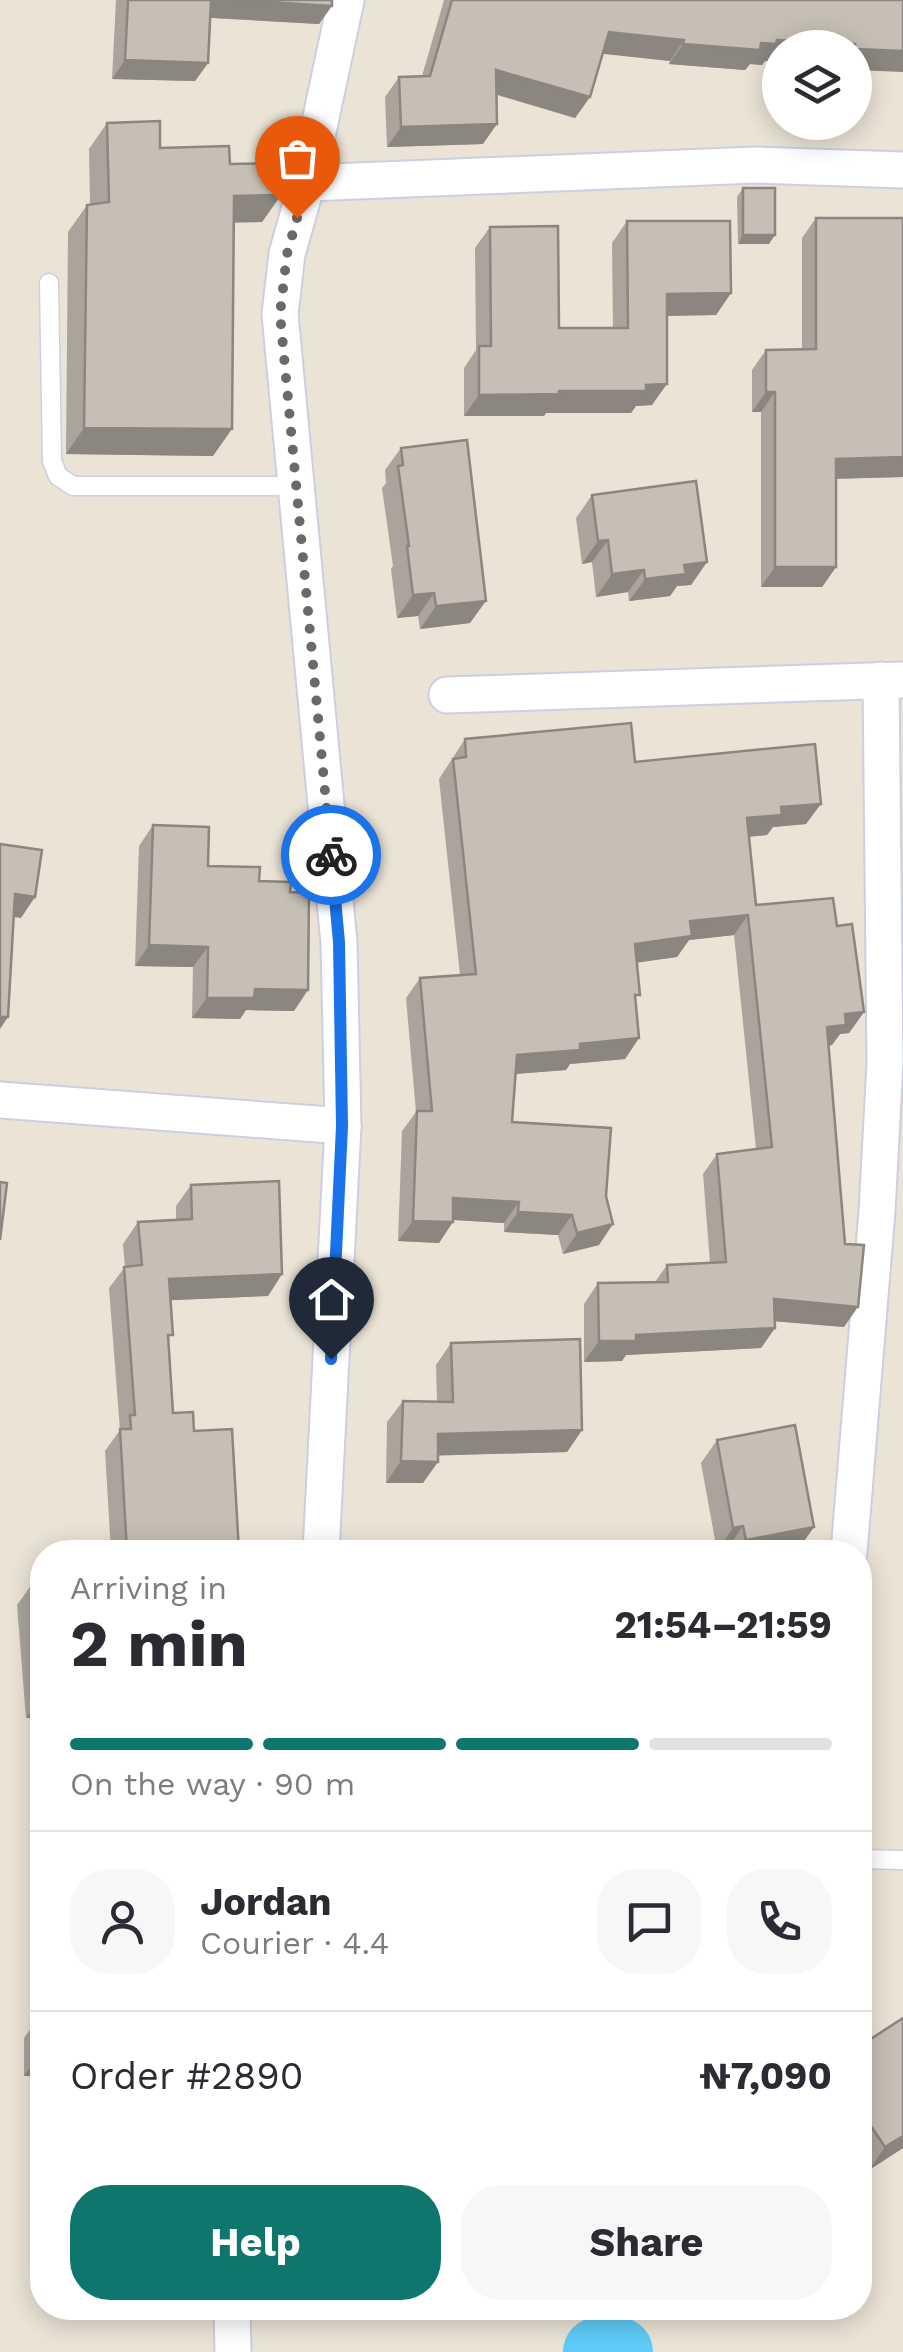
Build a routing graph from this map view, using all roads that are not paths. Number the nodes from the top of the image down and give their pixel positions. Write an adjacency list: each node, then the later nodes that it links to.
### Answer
1 (346, 0): 3 (street)
2 (903, 170): 3 (street)
3 (307, 182): 5 (street)
4 (49, 284): 5 (lane)
5 (296, 486): 10 (street)
6 (892, 680): 7 (street); 9 (street)
7 (447, 695)
8 (0, 1100): 10 (street)
9 (893, 1117): 11 (street)
10 (342, 1126): 12 (street)
11 (890, 1204): 13 (street)
12 (322, 1540)
13 (850, 1540)
14 (872, 1859): 15 (lane)
15 (903, 1860)
16 (232, 2320): 17 (street)
17 (232, 2352)

